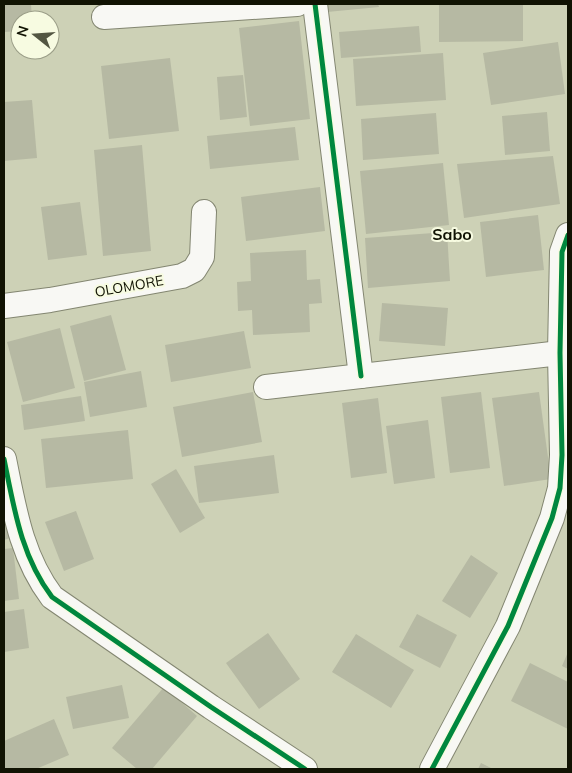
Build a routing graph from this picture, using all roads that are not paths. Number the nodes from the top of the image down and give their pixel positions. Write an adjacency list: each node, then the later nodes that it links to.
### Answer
1 (297, 4): 3 (street)
2 (315, 4): 8 (street)
3 (104, 17)
4 (204, 212): 6 (street, OLOMORE)
5 (568, 235): 7 (street)
6 (4, 306)
7 (560, 353): 8 (street); 12 (street)
8 (361, 376): 9 (street)
9 (266, 387)
10 (4, 459): 11 (street)
11 (305, 769)
12 (432, 769)

